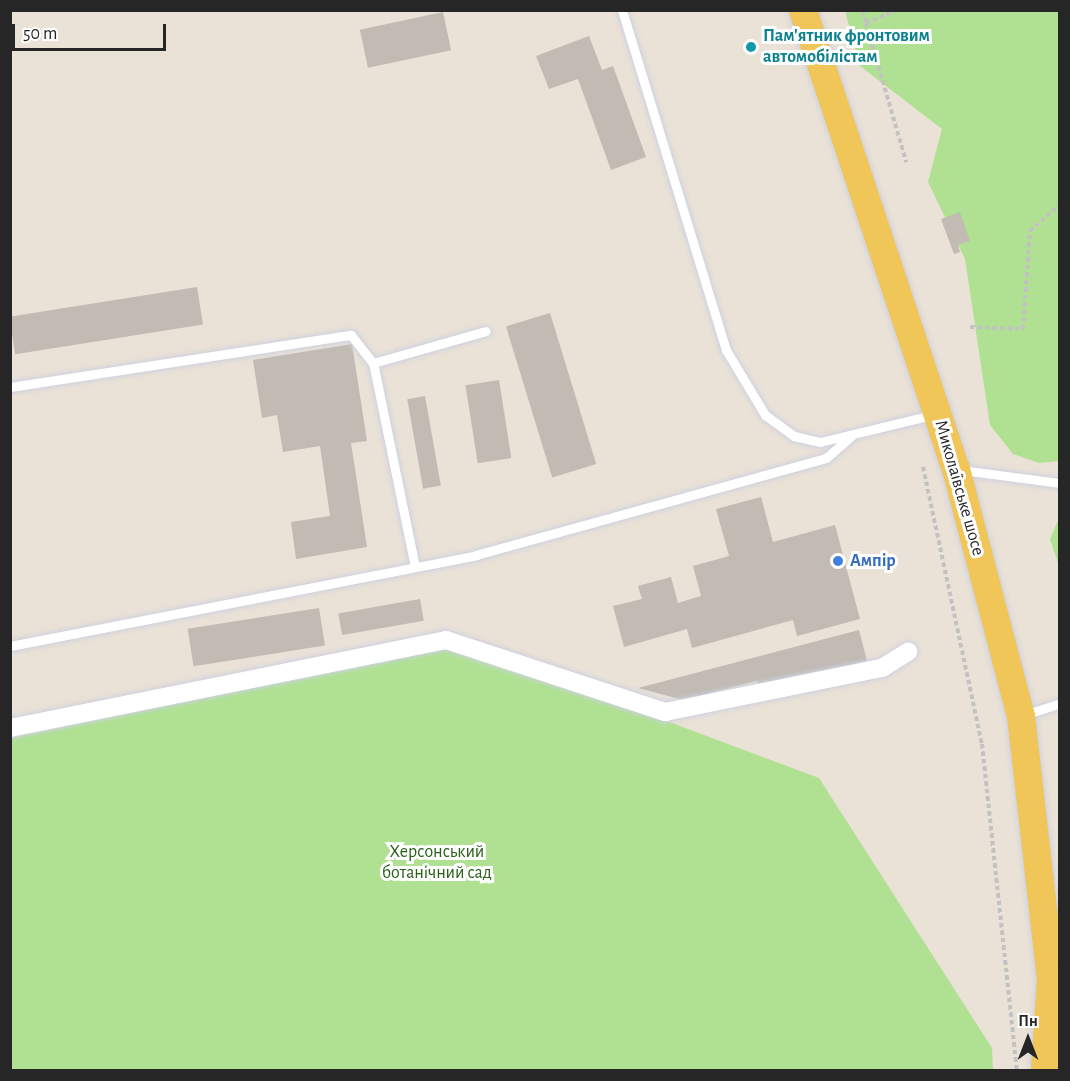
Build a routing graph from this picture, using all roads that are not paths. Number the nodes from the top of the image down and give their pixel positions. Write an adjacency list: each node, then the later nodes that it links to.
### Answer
1 (622, 10): 7 (lane)
2 (807, 19): 6 (main road, Миколаївське шосе)
3 (486, 331): 4 (lane)
4 (373, 363): 5 (lane); 10 (lane)
5 (10, 387)
6 (938, 414): 7 (lane); 8 (main road, Миколаївське шосе)
7 (851, 436): 10 (lane)
8 (956, 470): 9 (lane); 14 (main road, Миколаївське шосе)
9 (1059, 483)
10 (414, 567): 11 (lane)
11 (10, 646)
12 (908, 652): 15 (street)
13 (1059, 703): 14 (lane)
14 (1021, 716): 16 (main road, Миколаївське шосе)
15 (10, 728)
16 (1055, 989): 17 (main road, Миколаївське шосе)
17 (1045, 1071)

